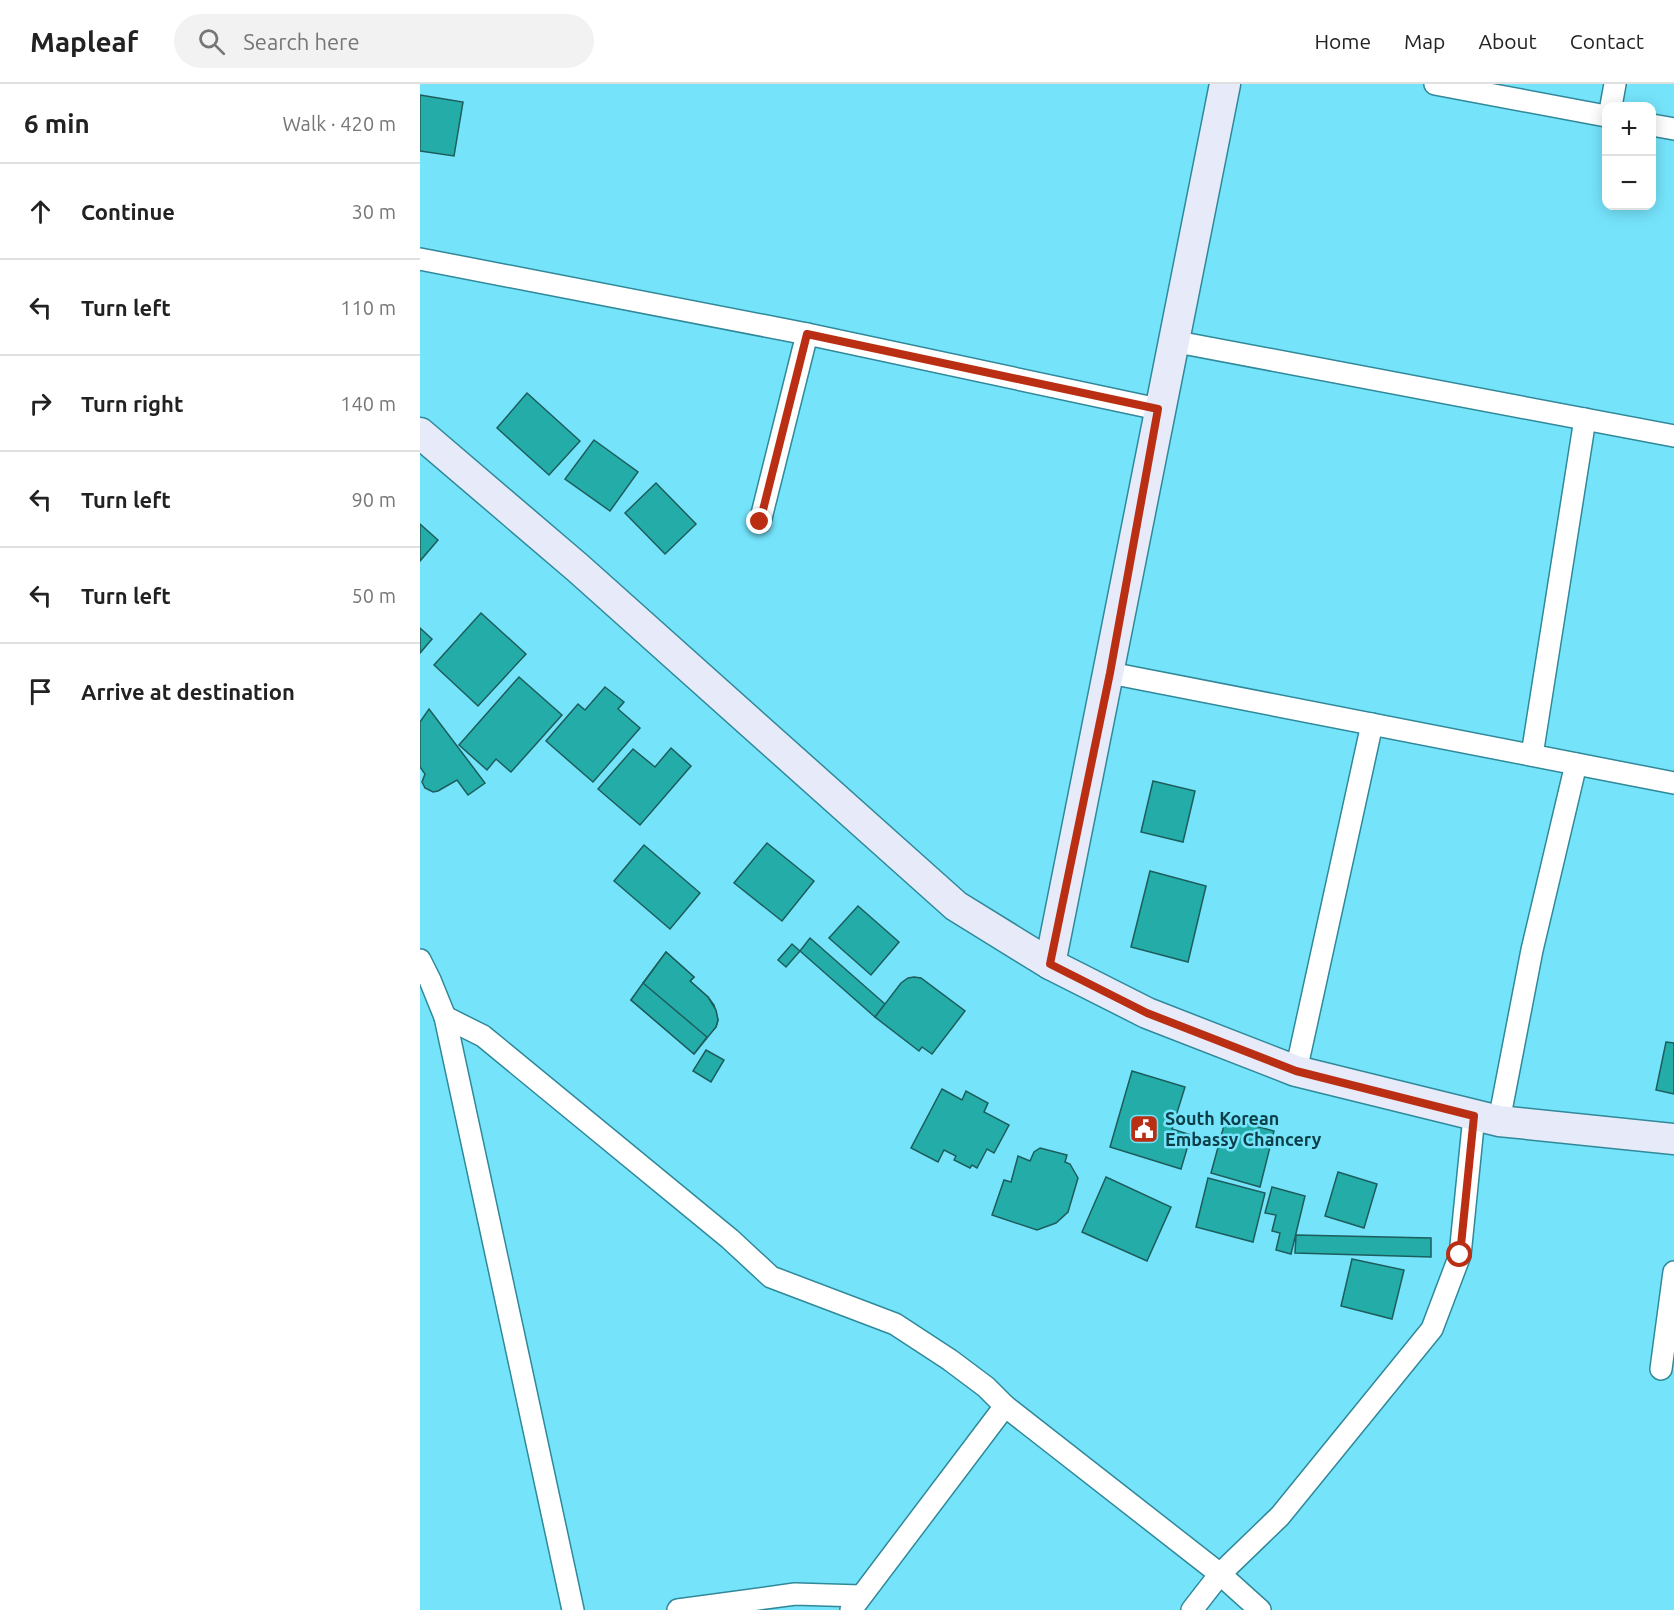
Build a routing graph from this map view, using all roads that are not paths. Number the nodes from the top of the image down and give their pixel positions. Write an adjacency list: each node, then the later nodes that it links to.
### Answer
1 (1226, 84): 10 (street)
2 (1435, 84): 5 (street)
3 (1615, 84): 4 (street)
4 (1612, 102)
5 (1602, 115)
6 (1656, 126): 7 (street)
7 (1674, 129)
8 (420, 259): 9 (street)
9 (807, 334): 11 (street); 15 (street)
10 (1172, 341): 11 (street); 12 (street)
11 (1158, 409): 16 (street)
12 (1585, 419): 14 (street); 18 (street)
13 (420, 433): 22 (street)
14 (1674, 436)
15 (760, 522)
16 (1110, 673): 17 (street); 22 (street)
17 (1372, 724): 18 (street); 25 (street)
18 (1532, 755): 19 (street)
19 (1576, 764): 20 (street); 26 (street)
20 (1674, 783)
21 (420, 960): 23 (street)
22 (1050, 964): 25 (street)
23 (425, 981): 24 (street)
24 (445, 1017): 30 (street); 33 (street)
25 (1296, 1071): 26 (street)
26 (1486, 1118): 27 (street); 31 (street)
27 (1674, 1139)
28 (1674, 1272): 29 (street)
29 (1661, 1369)
30 (1005, 1406): 31 (street); 32 (street)
31 (1220, 1574): 35 (street); 36 (street)
32 (856, 1603): 34 (street)
33 (573, 1610)
34 (678, 1610)
35 (1192, 1610)
36 (1260, 1610)

